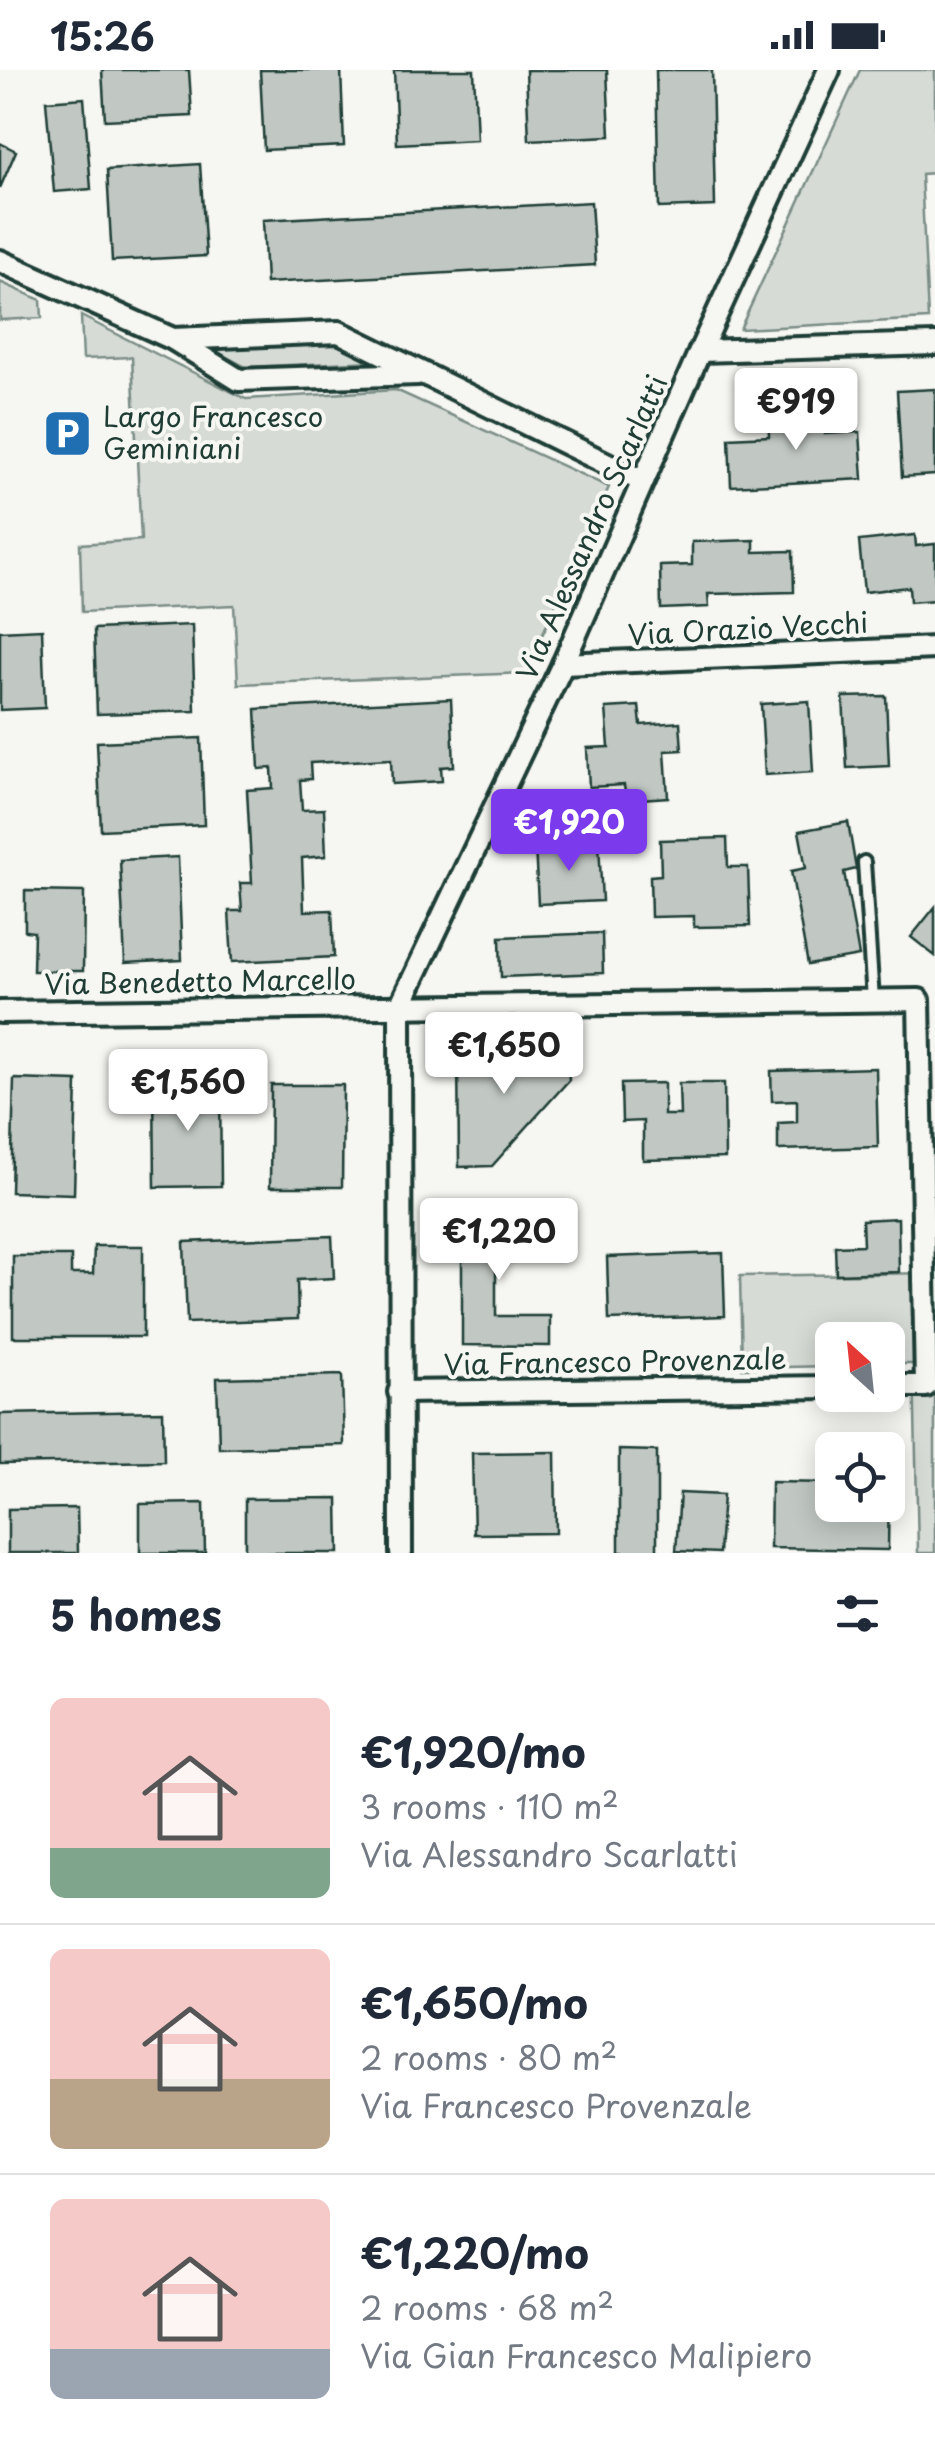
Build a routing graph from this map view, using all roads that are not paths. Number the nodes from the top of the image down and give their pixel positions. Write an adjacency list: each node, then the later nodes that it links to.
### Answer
1 (829, 70): 5 (street, Via Alessandro Scarlatti)
2 (0, 261): 3 (street)
3 (173, 340): 6 (street); 6 (street)
4 (935, 344): 5 (street)
5 (700, 351): 7 (street, Via Alessandro Scarlatti)
6 (420, 374): 7 (street)
7 (642, 481): 9 (street, Via Alessandro Scarlatti)
8 (935, 648): 9 (street, Via Orazio Vecchi)
9 (563, 664): 12 (street, Via Alessandro Scarlatti)
10 (864, 862): 11 (lane)
11 (873, 1001): 12 (street); 14 (street)
12 (400, 1006): 13 (street, Via Benedetto Marcello); 16 (street)
13 (0, 1012)
14 (905, 1386)
15 (815, 1387): 16 (street, Via Francesco Provenzale)
16 (399, 1392): 17 (street)
17 (401, 1553)

